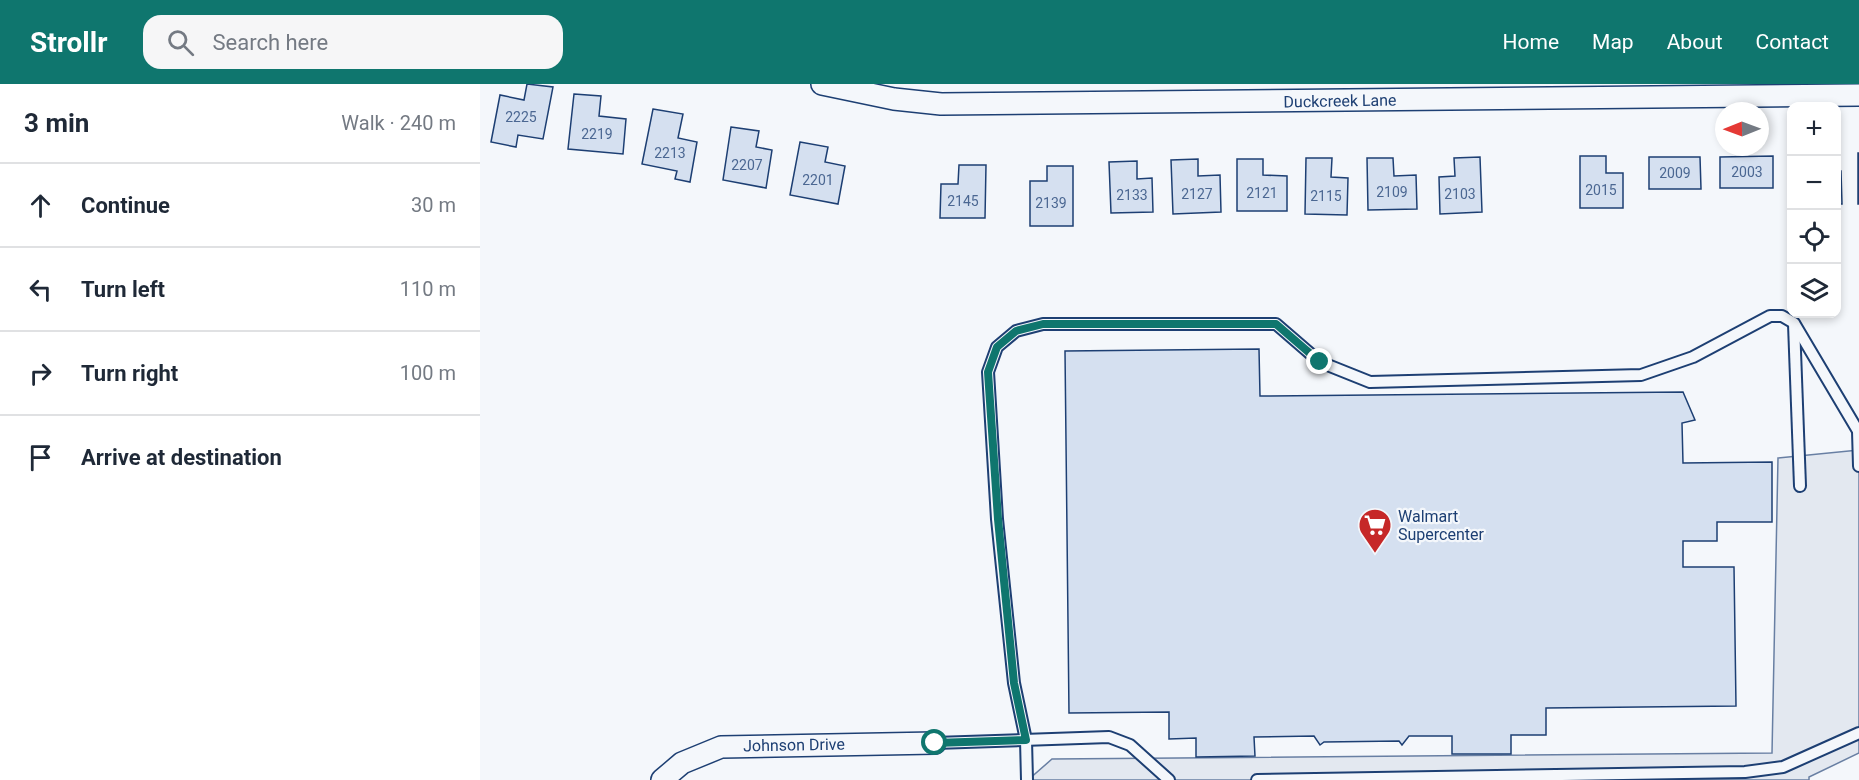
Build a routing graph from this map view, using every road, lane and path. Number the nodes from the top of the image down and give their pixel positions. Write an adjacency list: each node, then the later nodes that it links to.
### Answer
1 (822, 84): 3 (street, Duckcreek Lane)
2 (1815, 90): 4 (street, Duckcreek Lane); 6 (street, Duckcreek Lane)
3 (895, 91): 5 (street, Duckcreek Lane)
4 (1528, 91): 5 (street, Duckcreek Lane)
5 (1243, 93)
6 (1859, 95)
7 (1794, 323): 8 (lane); 9 (lane); 11 (lane)
8 (1859, 466)
9 (1800, 486)
10 (1859, 733): 13 (lane)
11 (1026, 740): 12 (lane); 15 (lane); 16 (lane)
12 (935, 743): 14 (street, Johnson Drive)
13 (1596, 777): 17 (lane)
14 (662, 780)
15 (1027, 780)
16 (1169, 780)
17 (1257, 780)

